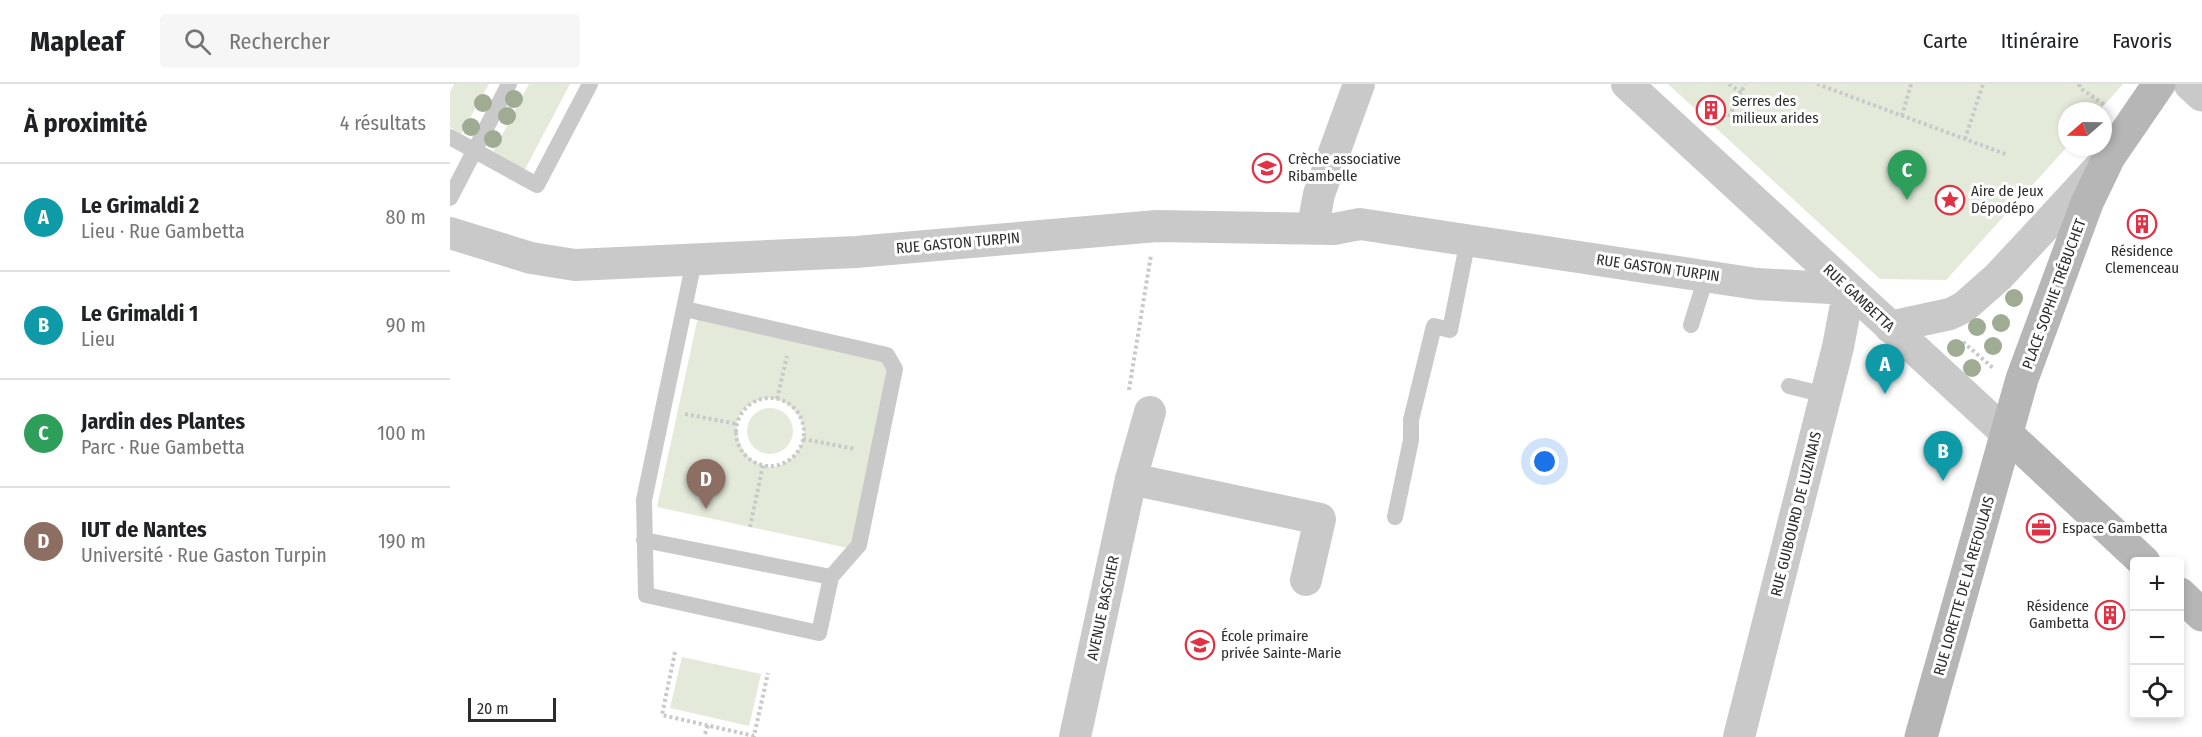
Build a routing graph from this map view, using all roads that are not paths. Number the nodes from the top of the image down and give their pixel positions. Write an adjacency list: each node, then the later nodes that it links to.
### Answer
1 (509, 84): 9 (lane)
2 (590, 84): 9 (lane)
3 (1359, 84): 12 (street)
4 (1627, 84): 17 (street, RUE GAMBETTA)
5 (2159, 84): 10 (main road, PLACE SOPHIE TRÉBUCHET)
6 (2190, 84): 7 (street)
7 (2202, 95)
8 (450, 137): 9 (lane)
9 (474, 151): 11 (lane)
10 (2109, 157): 20 (street, PLACE SOPHIE TRÉBUCHET); 24 (main road, PLACE SOPHIE TRÉBUCHET)
11 (450, 198)
12 (1313, 226): 14 (street, RUE GASTON TURPIN); 15 (street, RUE GASTON TURPIN)
13 (450, 233): 15 (street, RUE GASTON TURPIN)
14 (1468, 240): 16 (street, RUE GASTON TURPIN); 26 (lane)
15 (694, 261): 18 (lane)
16 (1707, 274): 17 (street, RUE GASTON TURPIN); 19 (lane)
17 (1849, 290): 20 (street, RUE GAMBETTA); 22 (street, RUE GUIBOURD DE LUZINAIS)
18 (685, 309): 27 (lane); 29 (lane)
19 (1691, 325)
20 (1890, 327): 24 (street, RUE GAMBETTA)
21 (1789, 386): 22 (lane)
22 (1825, 395): 34 (street, RUE GUIBOURD DE LUZINAIS)
23 (1150, 412): 25 (street, AVENUE BASCHER)
24 (2007, 434): 28 (main road, RUE GAMBETTA); 35 (main road, RUE LORETTE DE LA REFOULAIS)
25 (1131, 479): 30 (street); 33 (street, AVENUE BASCHER)
26 (1395, 517)
27 (644, 540): 29 (lane); 29 (lane)
28 (2140, 557)
29 (831, 577)
30 (1306, 580)
31 (2184, 598): 32 (main road)
32 (2202, 615)
33 (1075, 737)
34 (1738, 737)
35 (1921, 737)

